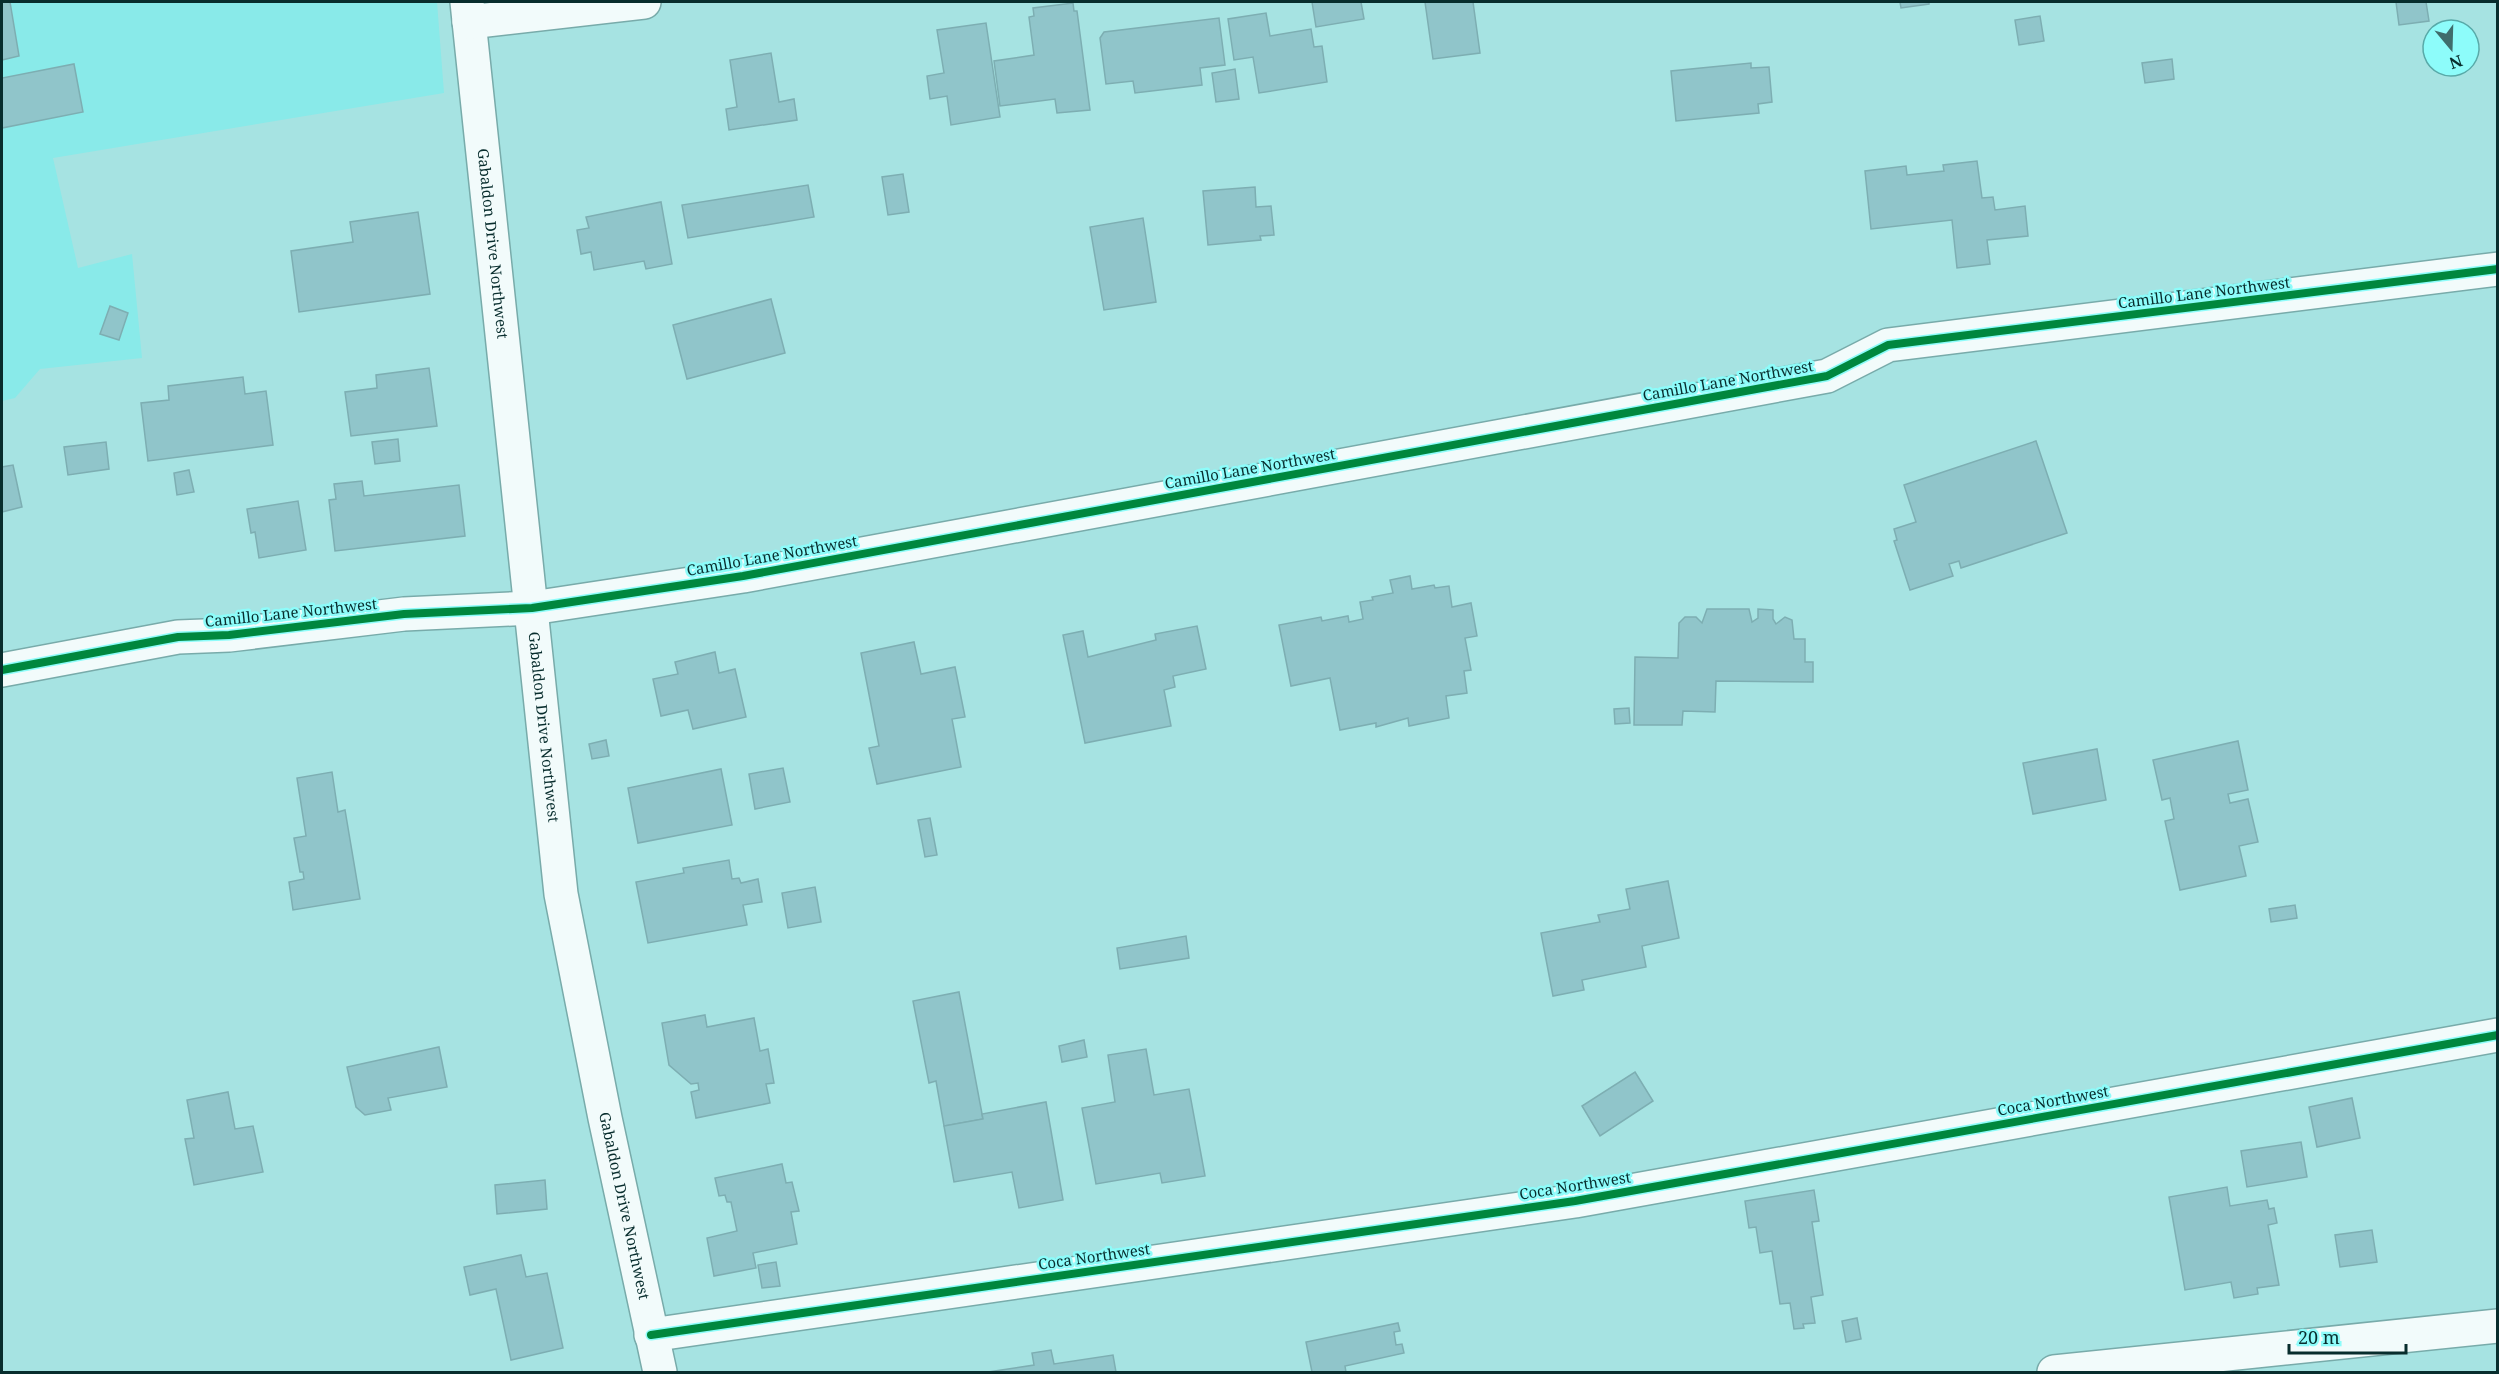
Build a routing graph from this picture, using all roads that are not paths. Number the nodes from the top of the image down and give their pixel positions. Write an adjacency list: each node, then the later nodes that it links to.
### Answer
1 (644, 2): 2 (street)
2 (468, 12): 4 (street, Gabaldon Drive Northwest)
3 (2498, 269): 4 (street, Camillo Lane Northwest)
4 (532, 608): 5 (street, Camillo Lane Northwest); 8 (street, Gabaldon Drive Northwest)
5 (2, 670)
6 (2498, 1035): 8 (street, Coca Northwest)
7 (2498, 1326): 10 (street)
8 (651, 1335): 9 (street, Gabaldon Drive Northwest)
9 (660, 1372)
10 (2054, 1372)

